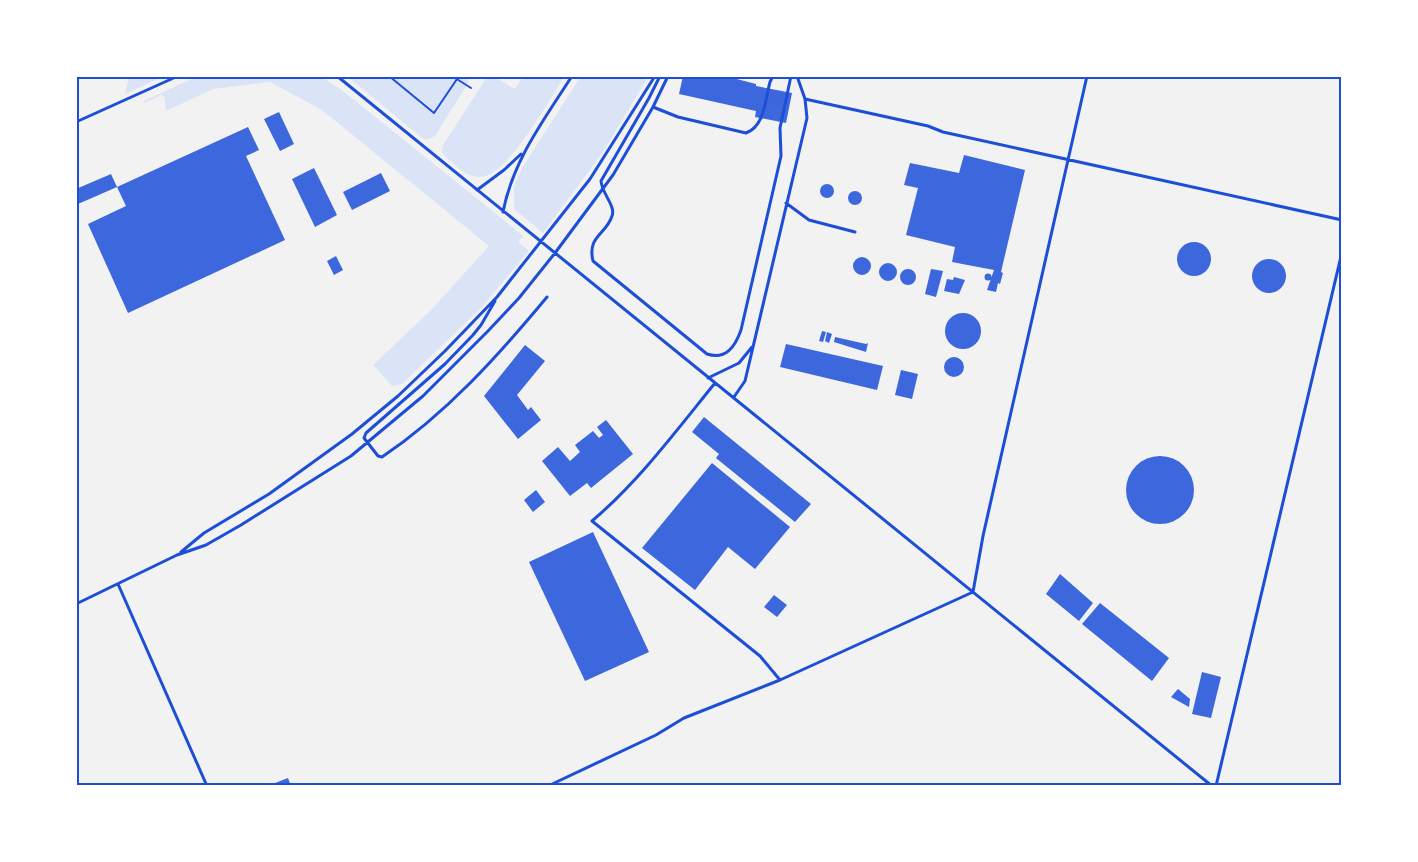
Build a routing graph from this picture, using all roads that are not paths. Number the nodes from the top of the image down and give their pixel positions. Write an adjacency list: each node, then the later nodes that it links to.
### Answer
1 (178, 76): 12 (lane)
2 (336, 76): 15 (lane)
3 (572, 76): 13 (lane)
4 (657, 76): 16 (lane); 21 (lane)
5 (668, 76): 11 (lane)
6 (773, 76): 11 (lane)
7 (791, 76): 16 (lane)
8 (797, 76): 10 (lane)
9 (1087, 76): 14 (lane)
10 (805, 99): 14 (lane); 17 (lane)
11 (653, 107): 16 (lane)
12 (76, 123)
13 (524, 150): 15 (lane); 18 (lane)
14 (1068, 160): 19 (lane); 33 (lane)
15 (477, 190): 18 (lane)
16 (602, 190): 23 (lane)
17 (786, 204): 20 (lane); 26 (lane)
18 (503, 212): 21 (lane)
19 (1341, 220)
20 (855, 232)
21 (541, 243): 23 (lane); 24 (lane)
22 (1341, 252): 38 (lane)
23 (555, 253): 27 (lane); 30 (lane)
24 (497, 297): 30 (lane); 31 (lane)
25 (547, 297): 30 (lane)
26 (754, 343): 27 (lane); 29 (lane)
27 (708, 378): 28 (lane)
28 (715, 383): 29 (lane); 35 (lane)
29 (734, 398): 33 (lane)
30 (368, 443): 31 (lane)
31 (177, 555): 32 (lane)
32 (118, 584): 34 (lane); 36 (lane)
33 (973, 592): 35 (lane); 38 (lane)
34 (76, 604)
35 (780, 680): 37 (lane)
36 (207, 786)
37 (548, 786)
38 (1214, 786)

